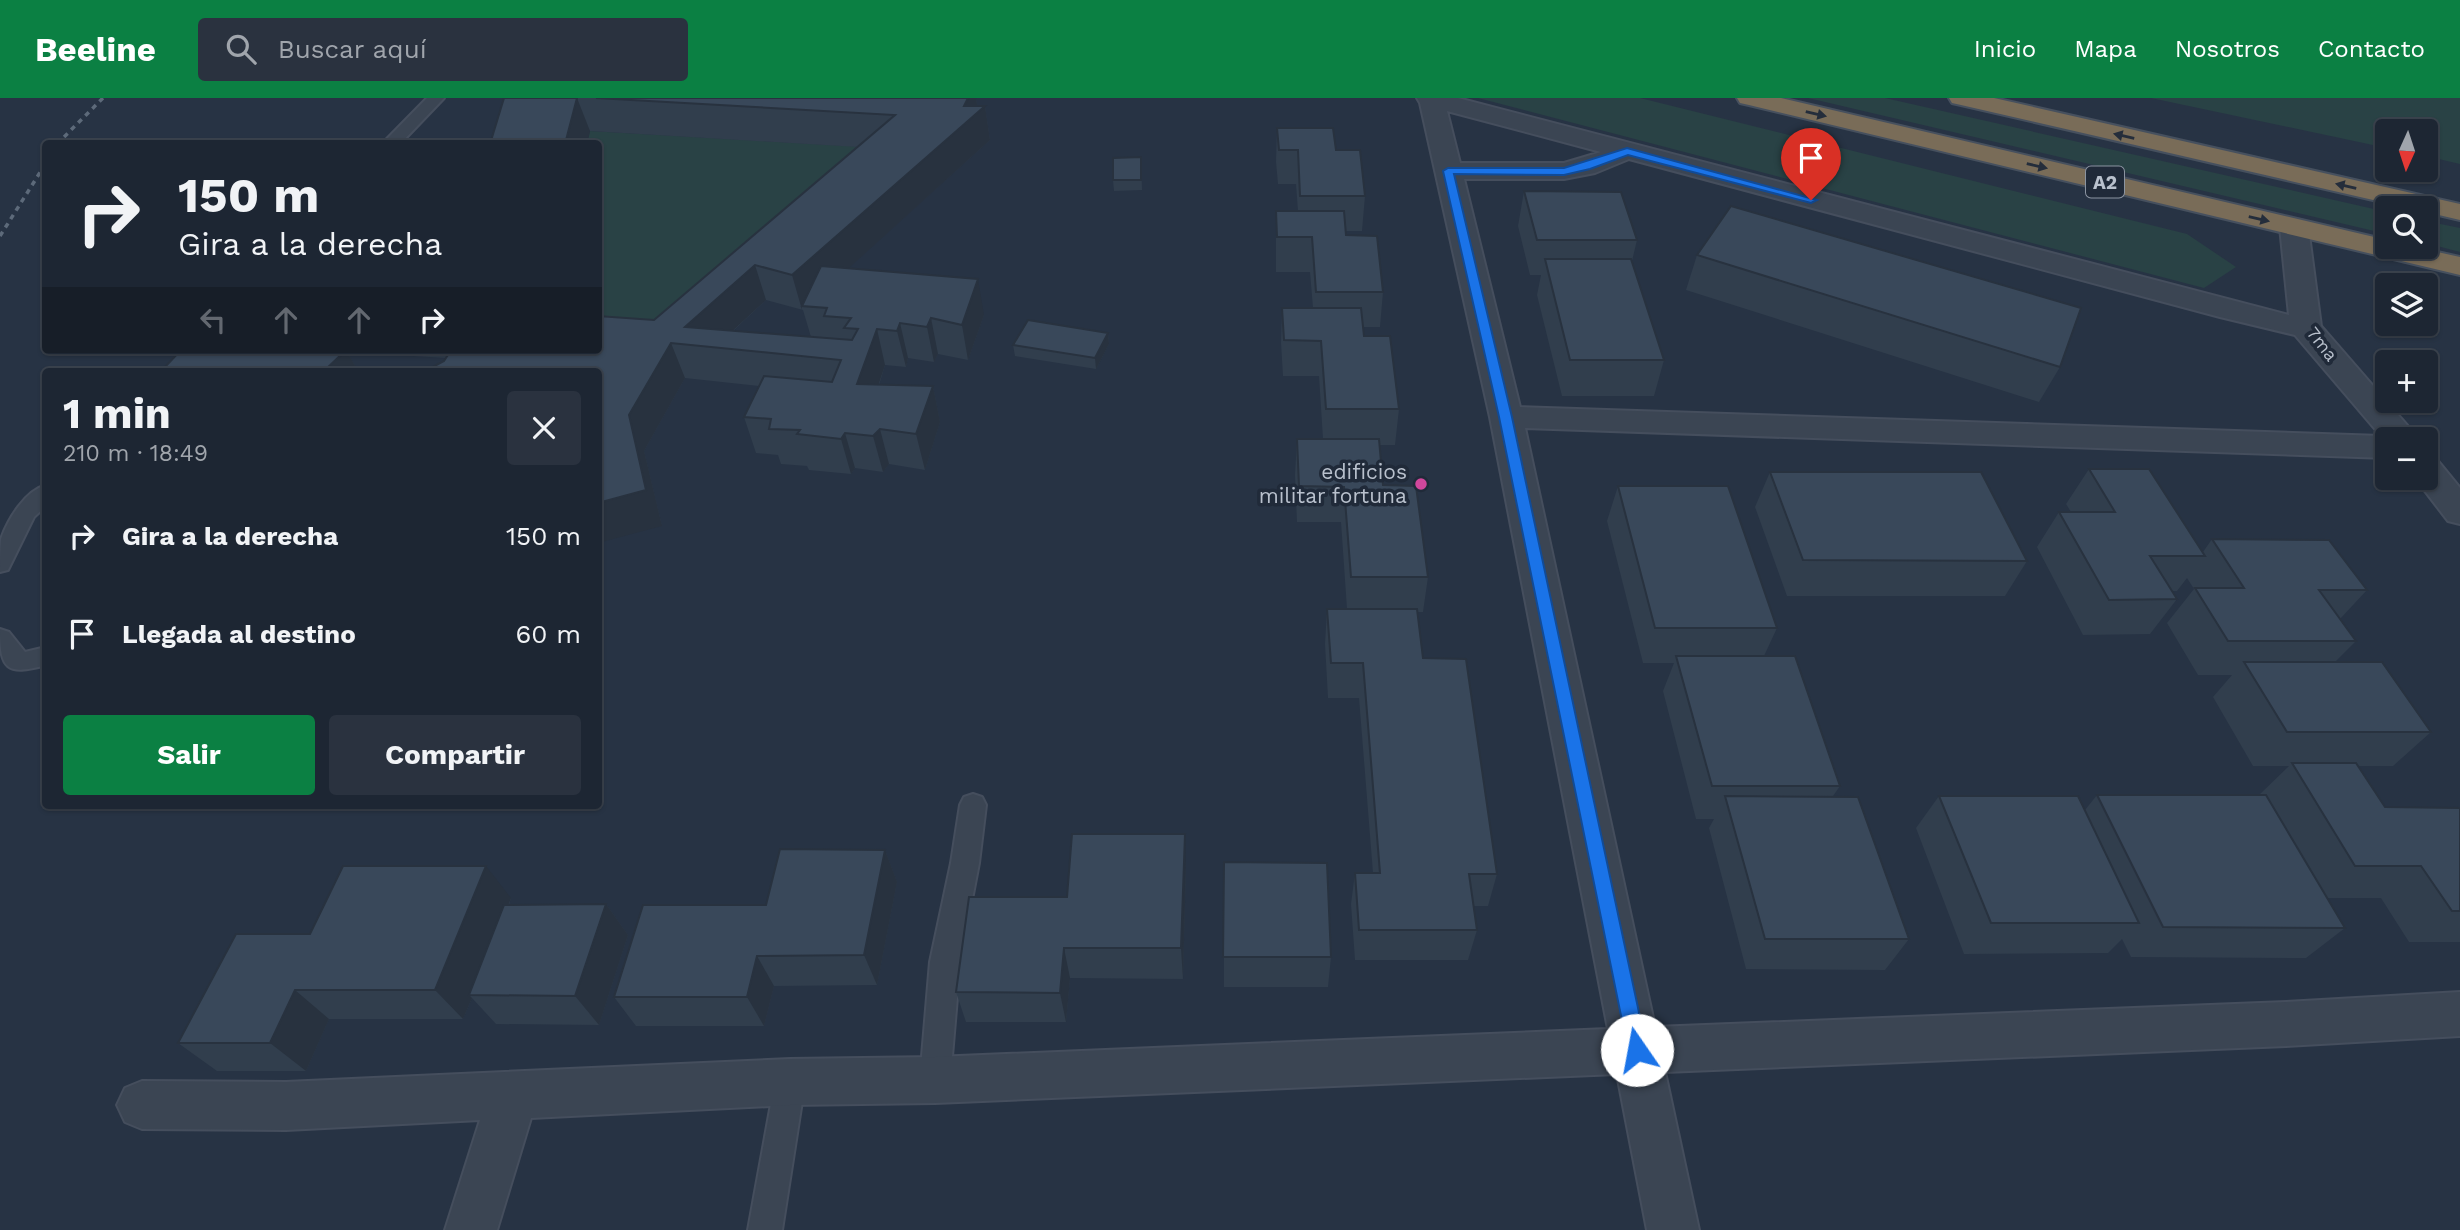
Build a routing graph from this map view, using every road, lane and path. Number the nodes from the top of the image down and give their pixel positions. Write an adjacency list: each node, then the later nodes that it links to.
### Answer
1 (436, 98): 5 (lane)
2 (1749, 98): 9 (highway, A2, one-way to 9)
3 (1961, 98): 8 (highway, A2, one-way to 3)
4 (1430, 99): 6 (street); 7 (street)
5 (394, 140)
6 (1627, 151): 7 (street); 11 (street)
7 (1448, 171): 12 (street)
8 (2460, 212)
9 (2294, 227): 10 (highway, A2); 11 (street, 7ma)
10 (2460, 266)
11 (2306, 328): 13 (street, 7ma)
12 (1506, 417): 14 (street); 23 (street)
13 (2392, 427)
14 (2375, 447)
15 (2438, 484): 17 (street)
16 (42, 496): 18 (lane)
17 (2460, 512)
18 (0, 564)
19 (0, 638): 20 (lane)
20 (42, 657)
21 (973, 805): 24 (lane)
22 (2460, 1014): 23 (street)
23 (1637, 1050): 24 (street); 30 (street)
24 (935, 1080): 25 (street)
25 (790, 1082): 26 (street); 29 (lane)
26 (513, 1095): 27 (street); 28 (street)
27 (142, 1105)
28 (471, 1230)
29 (765, 1230)
30 (1673, 1230)

